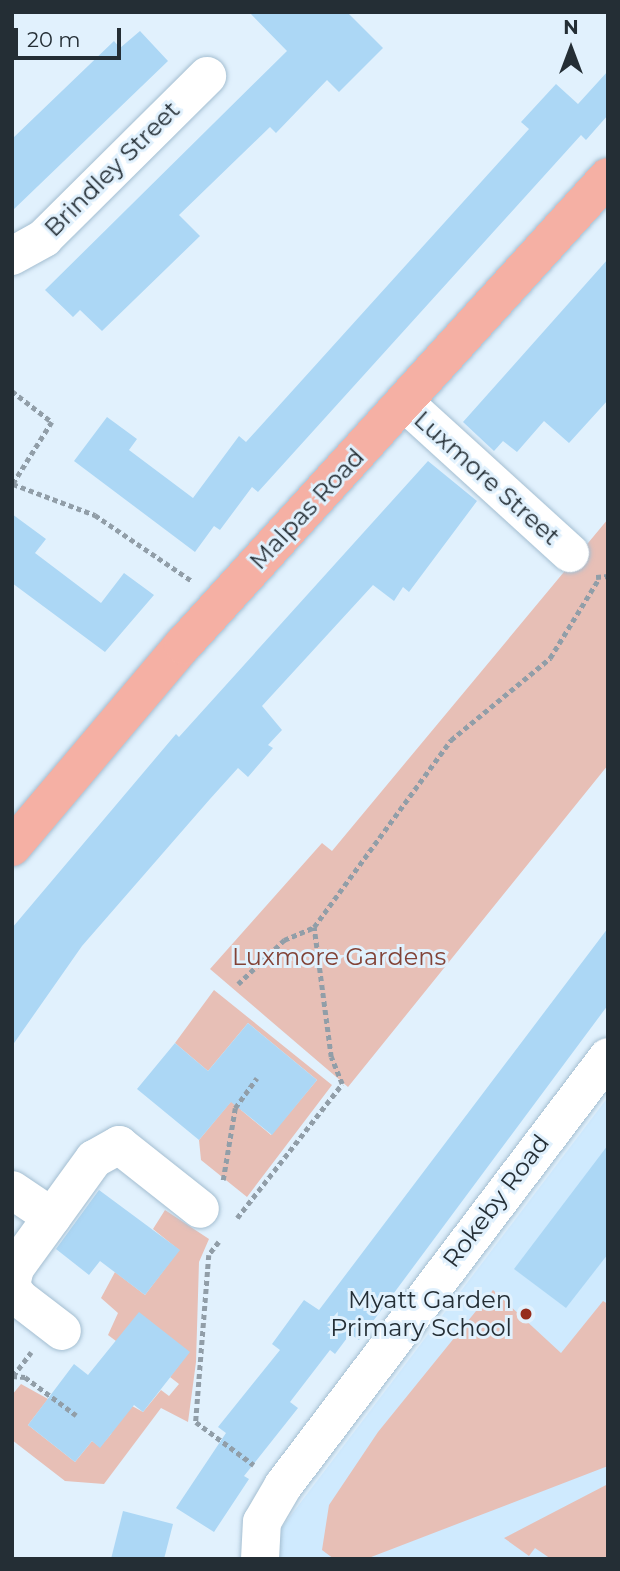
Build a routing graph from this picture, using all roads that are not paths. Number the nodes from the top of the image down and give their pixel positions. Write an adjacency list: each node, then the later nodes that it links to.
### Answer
1 (207, 76): 3 (street, Brindley Street)
2 (608, 177): 4 (main road, Malpas Road)
3 (12, 256)
4 (405, 403): 5 (street, Luxmore Street); 6 (main road, Malpas Road)
5 (570, 553)
6 (12, 847)
7 (608, 1057): 14 (street, Rokeby Road)
8 (12, 1190): 9 (street)
9 (52, 1217): 10 (street); 11 (street)
10 (220, 1222)
11 (12, 1281)
12 (12, 1288): 13 (street)
13 (62, 1331)
14 (260, 1559)

